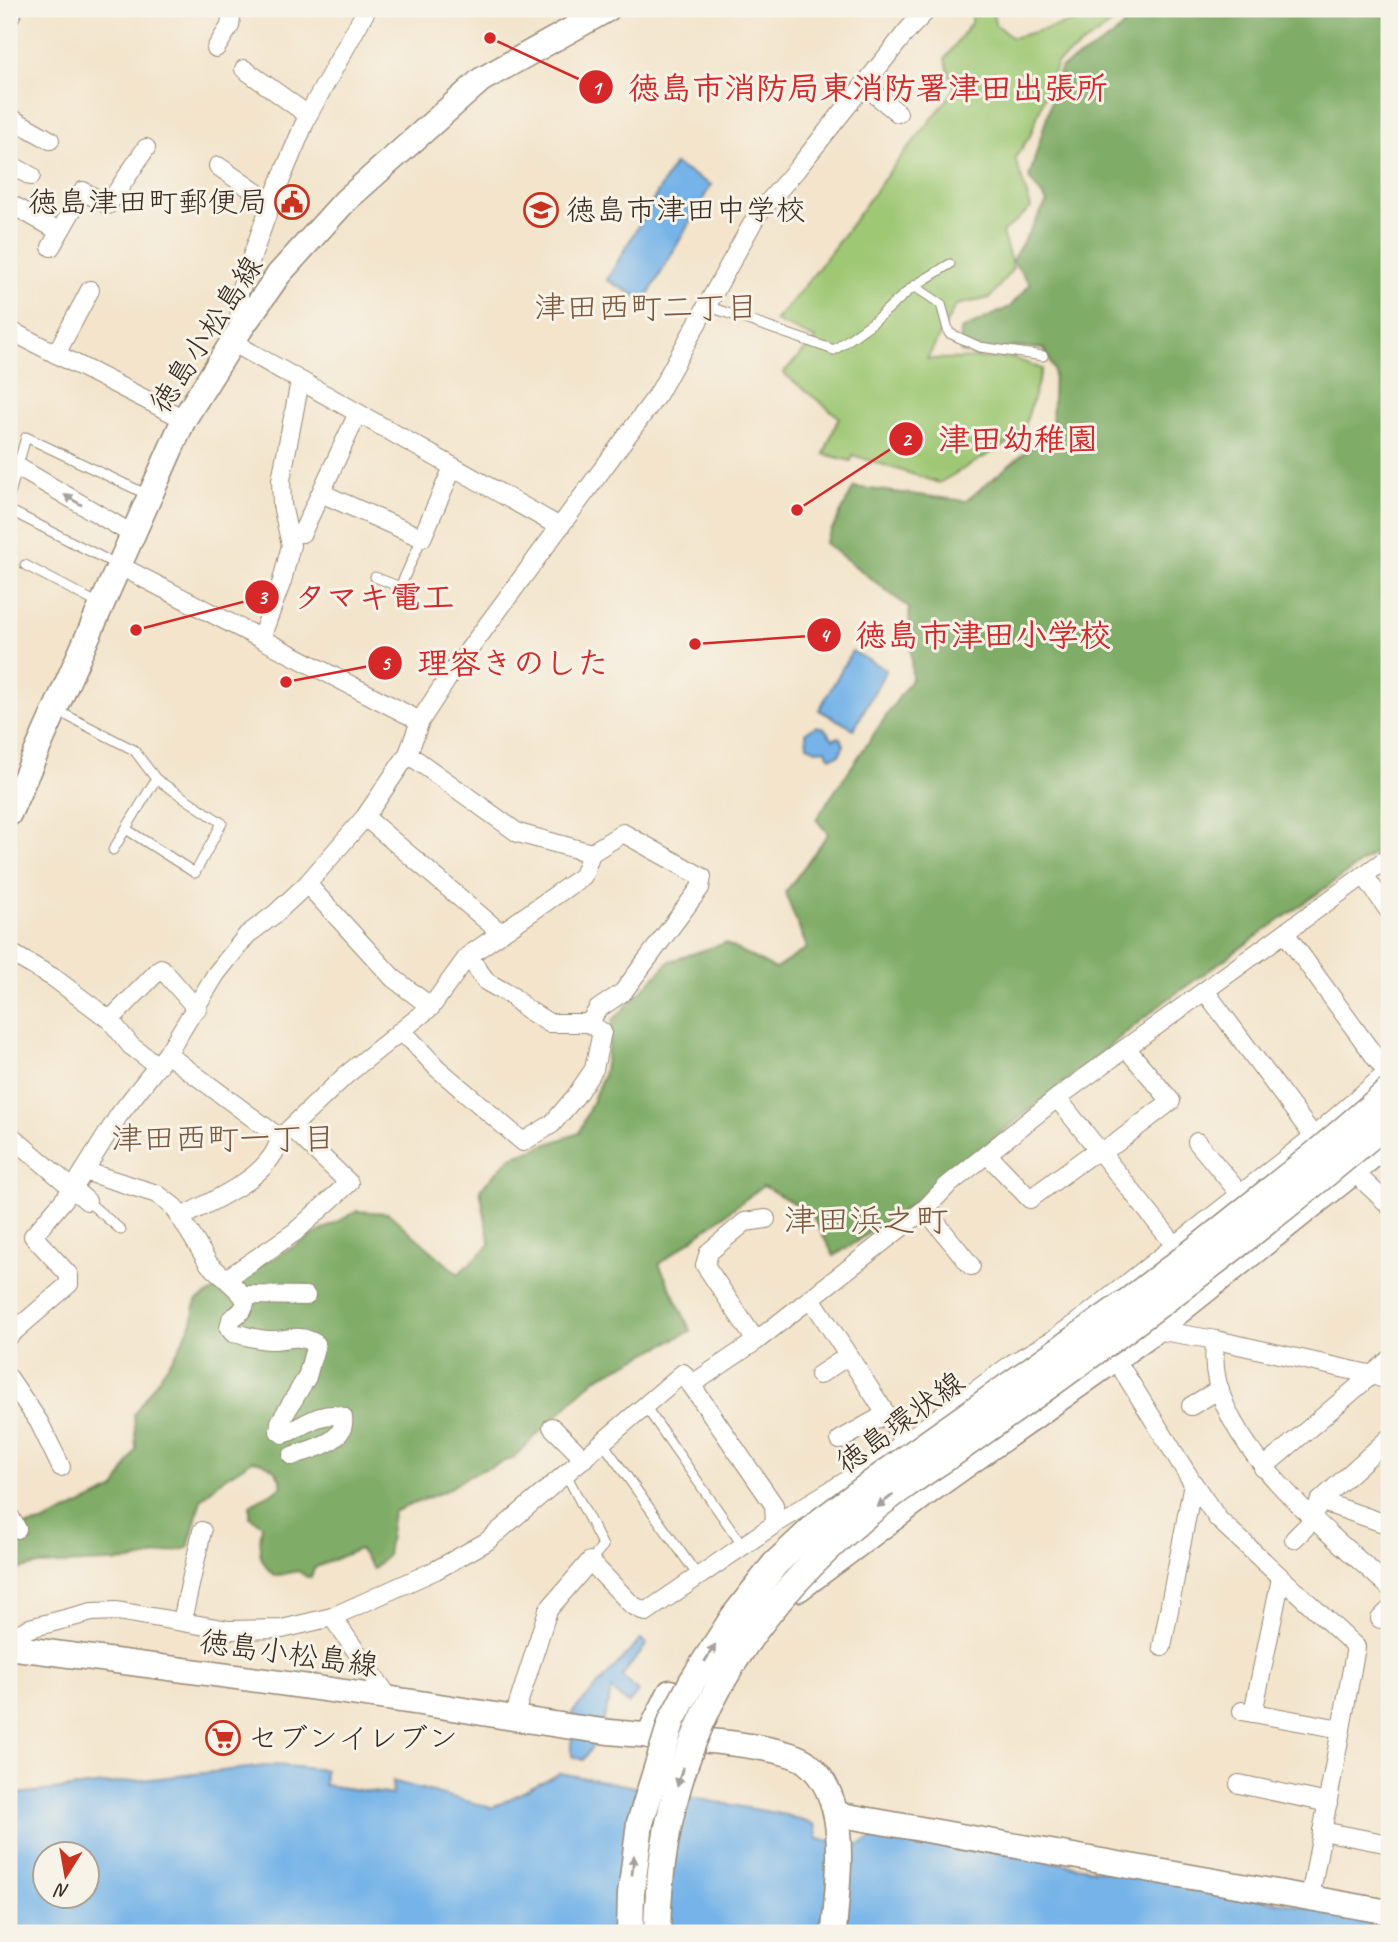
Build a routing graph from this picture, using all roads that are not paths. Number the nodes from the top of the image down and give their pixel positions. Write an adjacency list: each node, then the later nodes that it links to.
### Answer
1 (14, 9): 6 (street)
2 (232, 9): 7 (street)
3 (367, 9): 11 (street)
4 (928, 9): 9 (street)
5 (600, 10): 25 (main road, 徳島小松島線)
6 (9, 18)
7 (216, 48)
8 (244, 69): 11 (street)
9 (864, 85): 10 (street); 23 (street)
10 (898, 113)
11 (308, 114): 19 (street)
12 (9, 117): 13 (street)
13 (50, 140)
14 (146, 148): 18 (street)
15 (9, 164): 17 (street)
16 (218, 166): 19 (street)
17 (31, 176)
18 (9, 203)
19 (271, 203): 25 (street)
20 (950, 264): 21 (lane)
21 (914, 286): 23 (lane); 27 (lane)
22 (90, 290): 26 (street)
23 (707, 306): 37 (street)
24 (9, 330): 26 (street)
25 (236, 336): 28 (street); 30 (main road, 徳島小松島線)
26 (56, 354): 30 (street)
27 (1042, 356)
28 (300, 381): 29 (street); 45 (street)
29 (358, 413): 32 (street); 33 (street)
30 (184, 419): 34 (main road, 徳島小松島線)
31 (14, 465): 34 (lane); 35 (lane); 39 (street, one-way to 31)
32 (453, 467): 37 (street); 40 (street)
33 (321, 492): 38 (street); 40 (street)
34 (149, 496): 39 (main road, 徳島小松島線)
35 (9, 497)
36 (9, 510): 42 (lane)
37 (560, 527): 47 (street)
38 (302, 533)
39 (132, 534): 42 (main road, 徳島小松島線)
40 (422, 538): 43 (lane)
41 (24, 565): 44 (lane)
42 (118, 565): 44 (main road, 徳島小松島線); 45 (street)
43 (375, 577)
44 (101, 605): 46 (main road, 徳島小松島線)
45 (261, 638): 47 (street)
46 (55, 709): 49 (lane); 50 (main road, 徳島小松島線)
47 (420, 722): 48 (street)
48 (408, 754): 51 (street); 54 (street)
49 (156, 779): 52 (lane); 52 (lane)
50 (9, 814)
51 (365, 817): 57 (street); 59 (street)
52 (125, 830): 53 (lane)
53 (113, 850)
54 (592, 853): 59 (street); 67 (street)
55 (1389, 857): 56 (street)
56 (1364, 875): 58 (street); 60 (street)
57 (307, 884): 64 (street); 65 (street)
58 (1389, 911)
59 (501, 933): 62 (street)
60 (1285, 933): 63 (street); 71 (street)
61 (9, 952): 66 (street)
62 (468, 956): 64 (street); 67 (street)
63 (1205, 991): 69 (street); 76 (street)
64 (431, 1007): 68 (street)
65 (197, 1009): 66 (street); 70 (street)
66 (110, 1020): 70 (street)
67 (589, 1023): 68 (street)
68 (399, 1032): 74 (street)
69 (1126, 1048): 72 (street); 79 (street)
70 (162, 1060): 74 (street); 81 (street)
71 (1389, 1078): 76 (street); 152 (main road, 徳島環状線, one-way to 71, bridge)
72 (1057, 1098): 79 (street); 80 (street)
73 (1389, 1121): 153 (main road, 徳島環状線, one-way to 153, bridge)
74 (286, 1133): 88 (street); 93 (street)
75 (9, 1134): 83 (street)
76 (1313, 1137): 82 (street); 84 (street)
77 (1389, 1141): 82 (main road)
78 (1197, 1142): 84 (street)
79 (1100, 1151): 80 (street); 91 (street)
80 (987, 1154): 87 (street)
81 (84, 1171): 83 (street); 88 (street)
82 (1350, 1175): 86 (street); 94 (main road)
83 (73, 1189): 85 (street); 100 (street)
84 (1240, 1194): 91 (street)
85 (87, 1200): 90 (lane)
86 (1389, 1205)
87 (925, 1209): 92 (street); 97 (street)
88 (180, 1218): 93 (street)
89 (766, 1219): 102 (street)
90 (121, 1230)
91 (1175, 1246): 94 (street); 98 (street)
92 (971, 1266)
93 (226, 1279): 95 (street)
94 (1211, 1286): 99 (main road)
95 (244, 1295): 96 (street); 119 (street)
96 (306, 1296)
97 (811, 1298): 102 (street); 103 (street)
98 (1087, 1315): 104 (street); 116 (street)
99 (1156, 1330): 101 (street); 104 (main road)
100 (9, 1336)
101 (1216, 1340): 108 (street); 110 (street)
102 (756, 1341): 109 (street)
103 (848, 1356): 106 (street); 113 (street)
104 (1116, 1358): 124 (street); 125 (main road)
105 (1389, 1360): 108 (street)
106 (819, 1375)
107 (9, 1378): 121 (street)
108 (1381, 1378): 122 (street)
109 (691, 1385): 111 (street); 127 (street)
110 (1220, 1389): 112 (street); 122 (street)
111 (645, 1406): 117 (street); 131 (lane)
112 (1191, 1406)
113 (886, 1415): 115 (street); 116 (street)
114 (552, 1427): 120 (street)
115 (840, 1440)
116 (904, 1442): 125 (street); 127 (street)
117 (603, 1443): 120 (street); 133 (lane)
118 (1385, 1447): 126 (street)
119 (292, 1456)
120 (584, 1459): 123 (street)
121 (61, 1467)
122 (1264, 1468): 126 (street)
123 (566, 1474): 132 (lane); 136 (street)
124 (1193, 1483): 134 (street); 140 (street)
125 (934, 1488): 144 (main road)
126 (1316, 1512): 128 (street); 130 (street); 135 (street)
127 (775, 1524): 131 (street)
128 (1389, 1525)
129 (202, 1531): 137 (street)
130 (1294, 1539)
131 (743, 1546): 133 (street)
132 (590, 1560): 133 (street); 142 (street)
133 (698, 1576)
134 (1281, 1578): 143 (street); 143 (street)
135 (1389, 1587)
136 (332, 1617): 137 (street); 141 (street)
137 (182, 1621): 138 (street)
138 (9, 1638)
139 (9, 1647): 141 (main road, 徳島小松島線)
140 (1162, 1647)
141 (390, 1699): 142 (main road, 徳島小松島線)
142 (514, 1717): 144 (main road, 徳島小松島線)
143 (1341, 1729): 146 (street)
144 (648, 1736): 147 (main road)
145 (1239, 1784): 146 (street)
146 (1328, 1803): 148 (street)
147 (837, 1826): 150 (main road); 154 (main road)
148 (1322, 1831): 149 (street); 150 (street)
149 (1389, 1844)
150 (1310, 1898): 151 (main road)
151 (1389, 1912)
152 (630, 1933)
153 (657, 1933)
154 (834, 1933)

